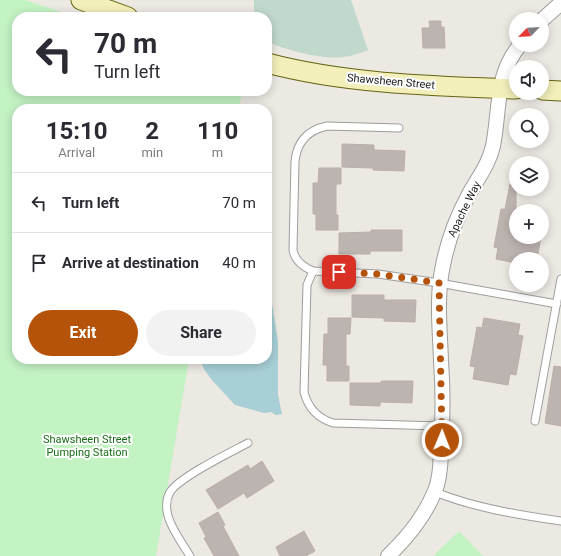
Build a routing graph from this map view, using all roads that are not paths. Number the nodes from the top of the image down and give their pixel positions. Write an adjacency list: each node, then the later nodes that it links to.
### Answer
1 (82, 0): 3 (main road)
2 (561, 3): 4 (street)
3 (114, 12)
4 (549, 14)
5 (515, 52): 7 (street, Apache Way)
6 (272, 64): 7 (main road, Shawsheen Street)
7 (508, 89): 13 (street, Apache Way)
8 (549, 90): 9 (main road)
9 (561, 91)
10 (399, 128): 11 (lane)
11 (313, 271): 13 (lane); 16 (lane)
12 (561, 279): 14 (lane)
13 (439, 283): 14 (lane); 16 (street, Apache Way)
14 (557, 304): 15 (lane)
15 (535, 421)
16 (442, 426): 18 (street, Apache Way)
17 (248, 443): 20 (lane)
18 (435, 492): 19 (lane); 21 (street, Apache Way)
19 (561, 521)
20 (190, 556)
21 (388, 556)

